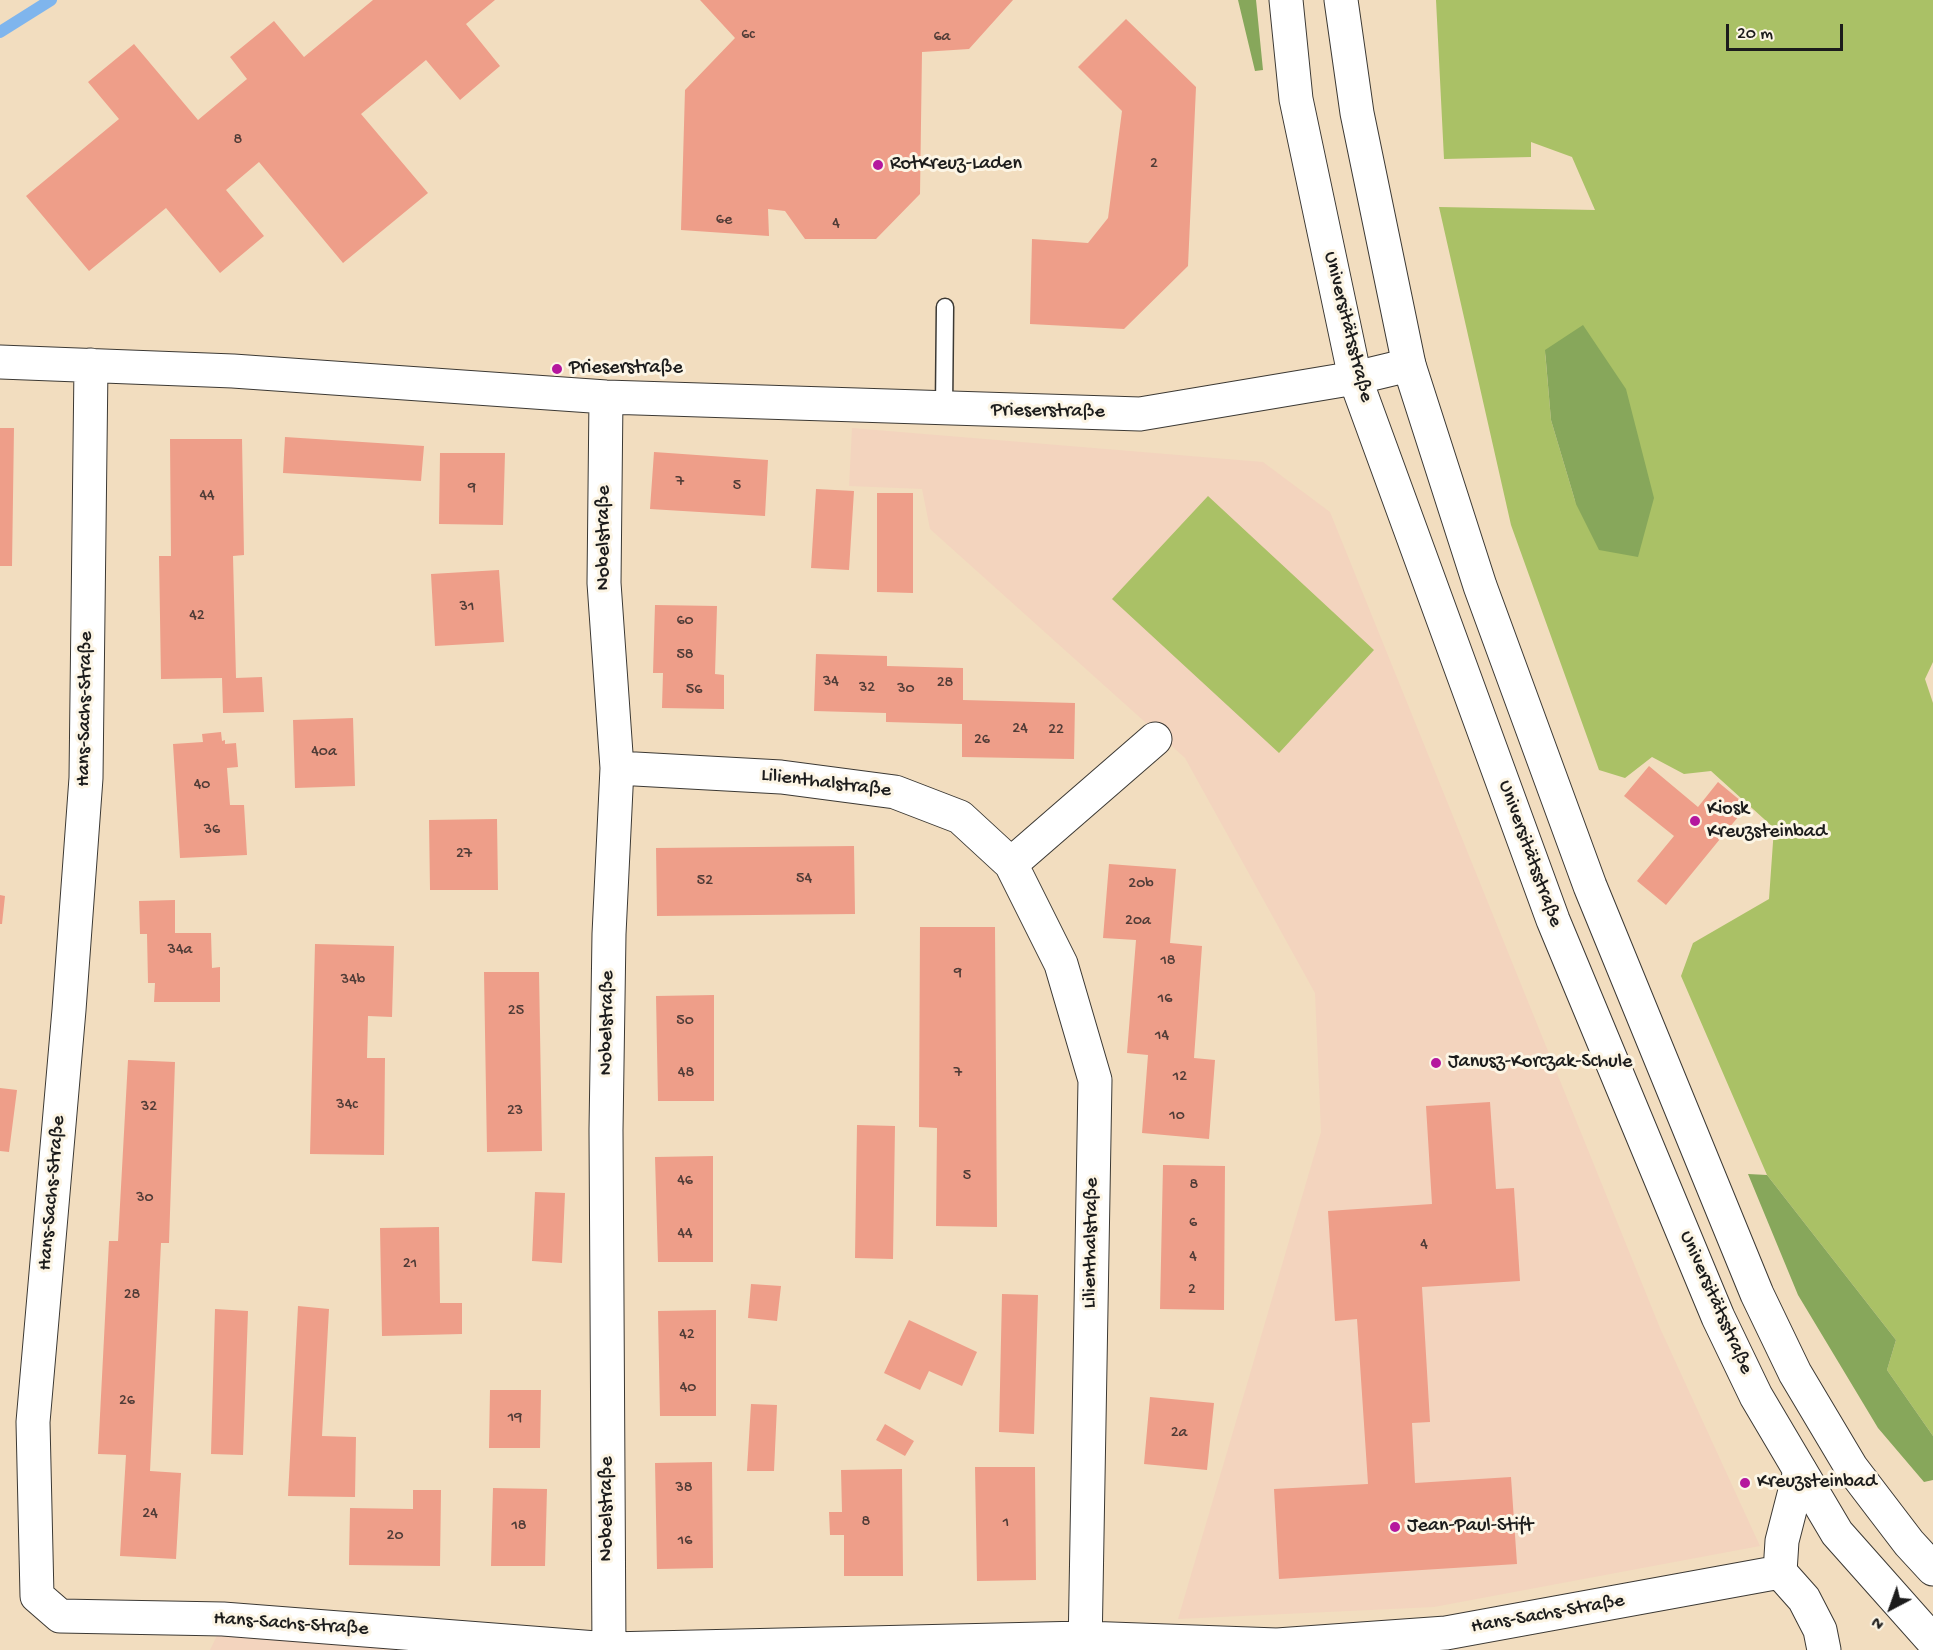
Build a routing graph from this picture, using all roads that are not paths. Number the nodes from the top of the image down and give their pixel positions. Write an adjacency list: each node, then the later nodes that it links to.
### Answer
1 (1286, 0): 7 (street, Universitätsstraße)
2 (1341, 0): 6 (street)
3 (945, 307): 9 (lane)
4 (0, 362): 5 (street, Prieserstraße)
5 (91, 365): 8 (street, Prieserstraße); 18 (street, Hans-Sachs-Straße)
6 (1408, 365): 7 (street, Prieserstraße); 14 (street)
7 (1355, 378): 9 (street, Prieserstraße); 13 (street, Universitätsstraße)
8 (606, 397): 9 (street, Prieserstraße); 11 (street, Nobelstraße)
9 (944, 409)
10 (1155, 739): 12 (street)
11 (617, 768): 12 (street, Lilienthalstraße); 18 (street, Nobelstraße)
12 (1011, 864): 17 (street, Lilienthalstraße)
13 (1800, 1471): 15 (street); 16 (street, Universitätsstraße)
14 (1933, 1569)
15 (1780, 1572): 17 (street, Hans-Sachs-Straße); 19 (street)
16 (1933, 1641)
17 (1084, 1644): 18 (street, Hans-Sachs-Straße)
18 (609, 1649)
19 (1824, 1650)

